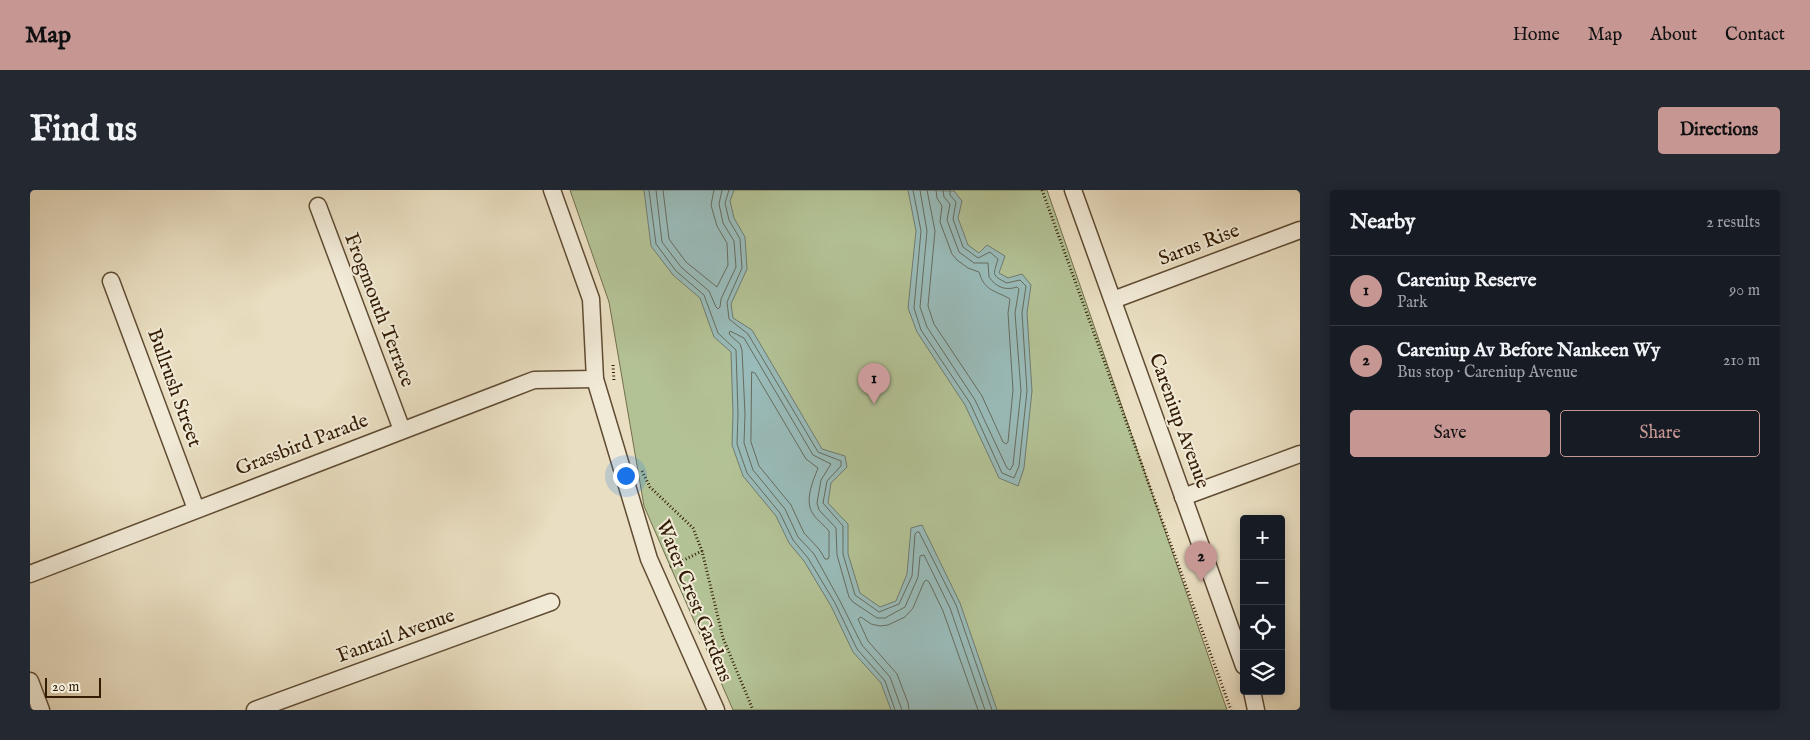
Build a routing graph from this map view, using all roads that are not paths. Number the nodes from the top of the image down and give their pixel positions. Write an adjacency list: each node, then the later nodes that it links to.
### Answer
1 (552, 190): 7 (street, Water Crest Gardens)
2 (1073, 190): 6 (street, Careniup Avenue)
3 (318, 206): 8 (street, Frogmouth Terrace)
4 (1300, 230): 6 (street, Sarus Rise)
5 (111, 281): 11 (street, Bullrush Street)
6 (1113, 300): 10 (street, Careniup Avenue)
7 (595, 379): 8 (street, Grassbird Parade); 19 (street, Water Crest Gardens)
8 (402, 430): 11 (street, Grassbird Parade)
9 (1300, 454): 10 (street)
10 (1183, 497): 14 (street, Careniup Avenue)
11 (196, 510): 12 (street, Grassbird Parade)
12 (30, 574)
13 (551, 602): 18 (street, Fantail Avenue)
14 (1240, 655)
15 (30, 681): 17 (street)
16 (1253, 695): 20 (street)
17 (41, 710)
18 (255, 710)
19 (716, 710)
20 (1256, 710)

